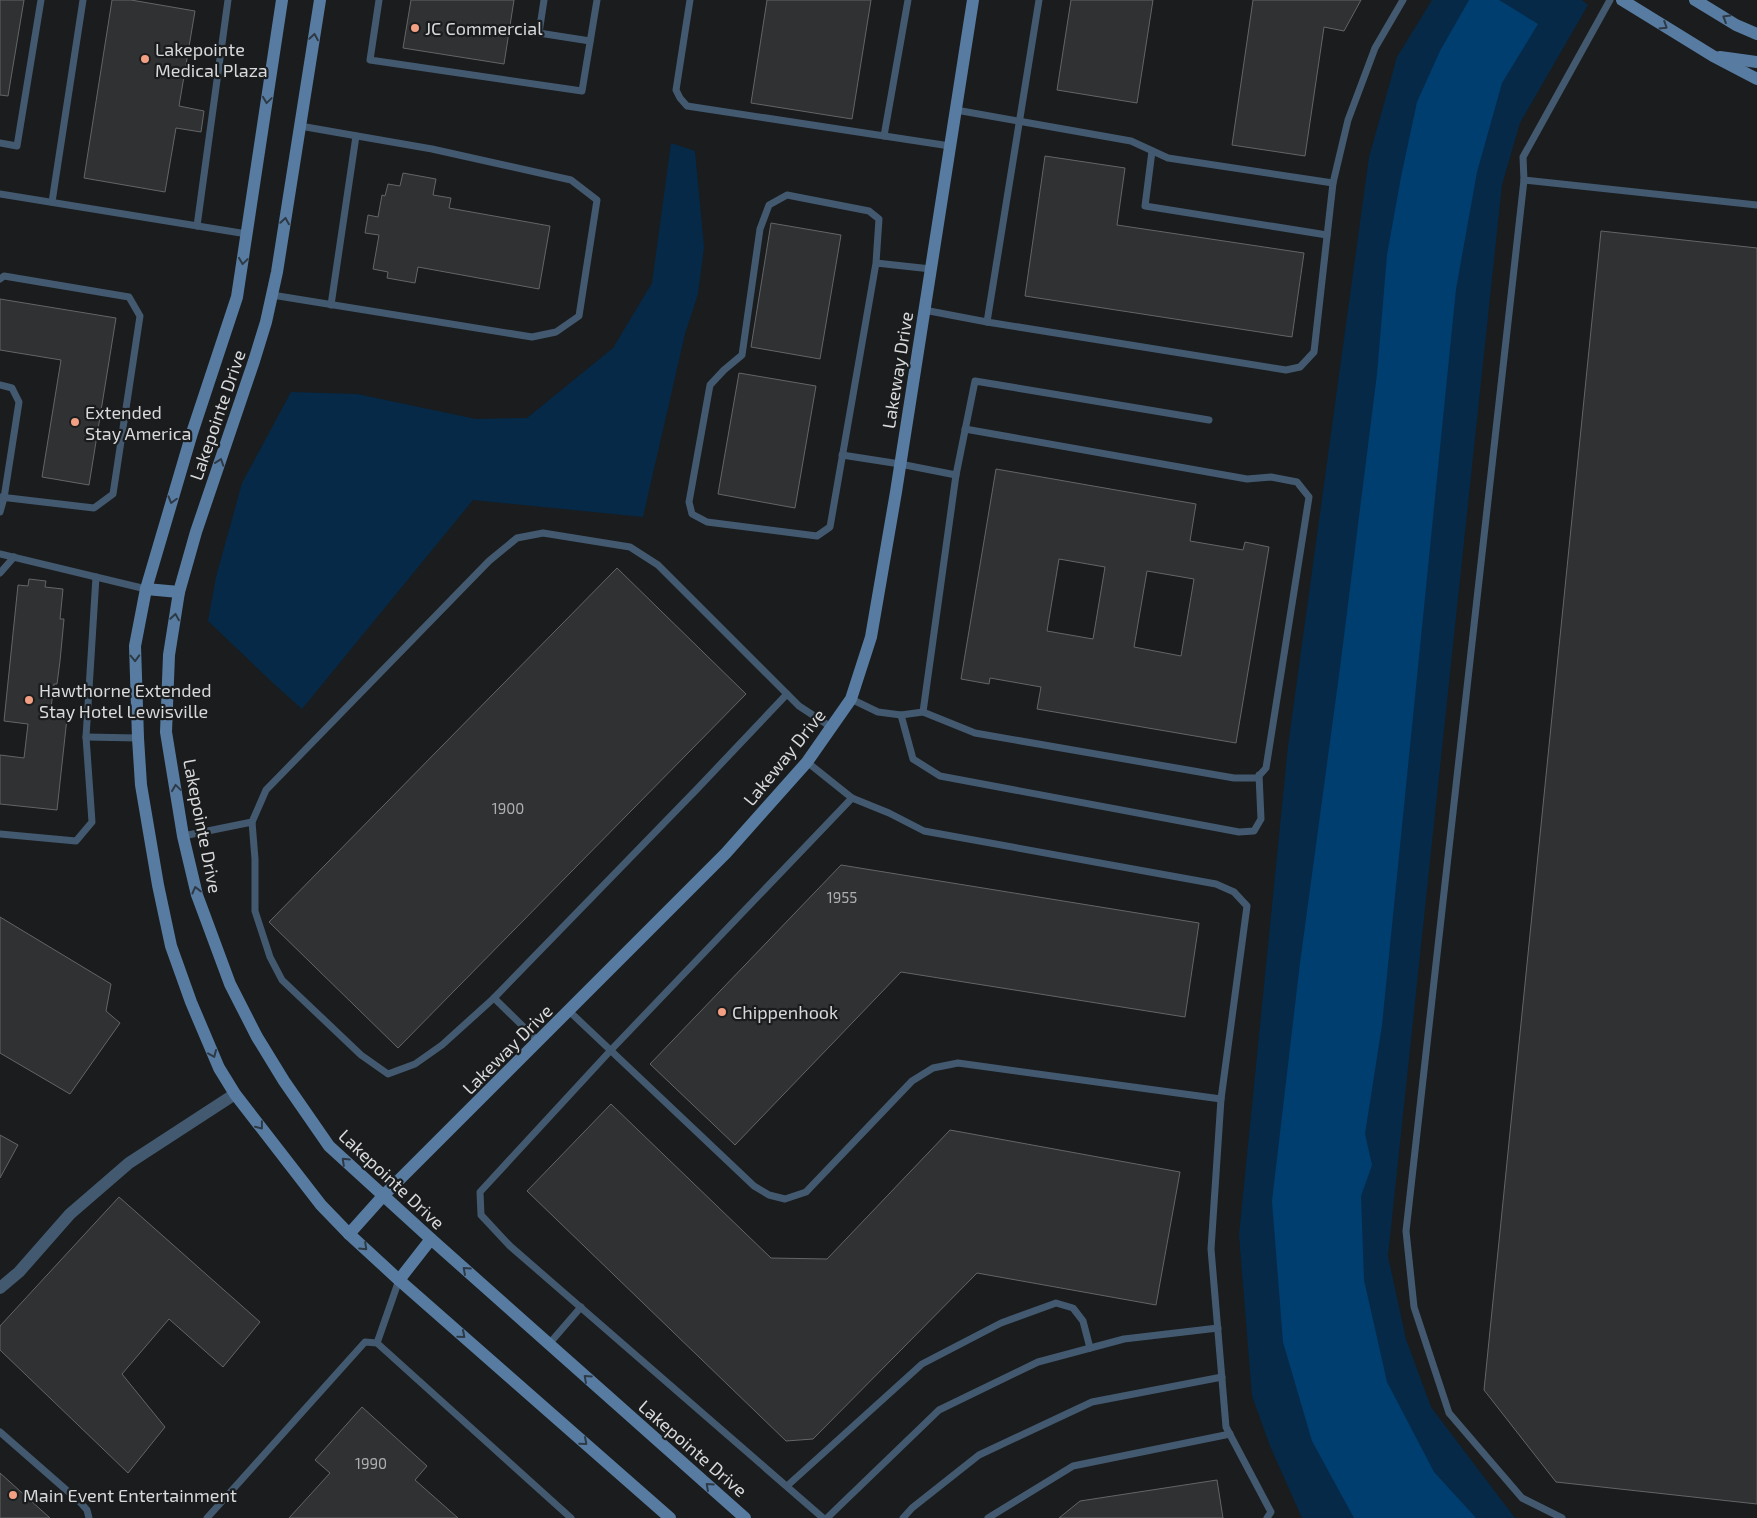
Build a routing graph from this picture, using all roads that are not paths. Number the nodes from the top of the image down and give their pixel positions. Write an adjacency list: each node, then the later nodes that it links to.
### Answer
1 (42, 0): 27 (lane)
2 (83, 0): 33 (lane)
3 (228, 0): 35 (lane)
4 (282, 0): 36 (main road, Lakepointe Drive, one-way to 36)
5 (320, 0): 24 (main road, Lakepointe Drive, one-way to 5)
6 (379, 0): 18 (lane)
7 (544, 0): 18 (lane)
8 (597, 0): 18 (lane)
9 (690, 0): 26 (lane)
10 (908, 0): 26 (lane)
11 (973, 0): 22 (main road, Lakeway Drive)
12 (1039, 0): 23 (lane)
13 (1403, 0): 31 (lane)
14 (1610, 0): 30 (lane)
15 (1622, 0): 19 (main road, one-way to 19)
16 (1695, 0): 17 (main road, one-way to 16)
17 (1757, 34)
18 (590, 42)
19 (1712, 56): 20 (main road); 21 (main road)
20 (1757, 62)
21 (1757, 79)
22 (956, 110): 23 (lane); 28 (main road, Lakeway Drive)
23 (1020, 121): 29 (lane); 44 (lane)
24 (300, 126): 25 (lane); 41 (main road, Lakepointe Drive, one-way to 24)
25 (356, 136): 42 (lane); 42 (lane)
26 (884, 136): 28 (lane)
27 (0, 144)
28 (950, 146): 39 (main road, Lakeway Drive)
29 (1152, 151): 31 (lane); 37 (lane)
30 (1524, 180): 34 (lane); 101 (lane)
31 (1333, 183): 37 (lane)
32 (0, 194): 33 (lane)
33 (52, 202): 35 (lane)
34 (1757, 205)
35 (197, 226): 36 (lane)
36 (247, 234): 57 (main road, Lakepointe Drive, one-way to 57)
37 (1327, 235): 44 (lane)
38 (876, 263): 39 (lane); 48 (lane); 48 (lane)
39 (931, 268): 43 (main road, Lakeway Drive)
40 (0, 279): 51 (lane)
41 (272, 296): 42 (lane); 58 (main road, Lakepointe Drive, one-way to 41)
42 (331, 305)
43 (924, 310): 44 (lane); 49 (main road, Lakeway Drive)
44 (987, 322)
45 (0, 386): 51 (lane)
46 (1209, 420): 47 (lane)
47 (965, 430): 50 (lane); 67 (lane)
48 (842, 454): 49 (lane)
49 (900, 464): 50 (lane); 60 (main road, Lakeway Drive)
50 (956, 475): 61 (lane)
51 (2, 497): 52 (lane)
52 (0, 512)
53 (0, 554): 54 (lane)
54 (14, 557): 55 (lane); 56 (lane)
55 (0, 573)
56 (96, 577): 57 (lane); 64 (lane)
57 (146, 589): 58 (main road); 65 (main road, Lakepointe Drive, one-way to 65)
58 (179, 592): 71 (main road, Lakepointe Drive, one-way to 58)
59 (787, 694): 63 (lane); 69 (lane); 72 (lane)
60 (851, 699): 62 (lane); 63 (main road, Lakeway Drive)
61 (923, 712): 62 (lane); 67 (lane)
62 (901, 714): 67 (lane)
63 (831, 727): 66 (main road, Lakeway Drive)
64 (86, 737): 65 (lane); 70 (lane)
65 (138, 738): 76 (main road, Lakepointe Drive, one-way to 76)
66 (807, 762): 68 (lane); 73 (main road, Lakeway Drive)
67 (1259, 775)
68 (852, 798): 75 (lane); 77 (lane)
69 (252, 822): 71 (lane); 72 (lane)
70 (0, 834)
71 (183, 836): 78 (main road, Lakepointe Drive, one-way to 71)
72 (494, 998): 74 (lane)
73 (569, 1011): 74 (main road, Lakeway Drive); 75 (lane)
74 (539, 1042): 78 (main road, Lakeway Drive)
75 (610, 1050): 77 (lane); 83 (lane)
76 (235, 1094): 79 (main road, Lakepointe Drive, one-way to 79); 82 (street)
77 (1221, 1099): 84 (lane)
78 (383, 1196): 79 (main road, Lakeway Drive); 80 (main road, Lakepointe Drive)
79 (349, 1234): 81 (main road, Lakepointe Drive, one-way to 81)
80 (431, 1239): 81 (main road); 86 (main road, Lakepointe Drive, one-way to 80)
81 (399, 1280): 85 (lane); 95 (main road, Lakepointe Drive, one-way to 95)
82 (0, 1288)
83 (581, 1307): 86 (lane); 91 (lane)
84 (1218, 1328): 87 (lane); 88 (lane)
85 (378, 1343): 93 (lane); 94 (lane)
86 (549, 1344): 96 (main road, Lakepointe Drive, one-way to 86)
87 (1090, 1348): 91 (lane); 97 (lane)
88 (1222, 1378): 90 (lane); 98 (lane)
89 (0, 1432): 92 (lane)
90 (1230, 1434): 99 (lane); 100 (lane)
91 (787, 1486): 97 (lane)
92 (89, 1518)
93 (207, 1518)
94 (571, 1518)
95 (670, 1518)
96 (746, 1518)
97 (825, 1518)
98 (903, 1518)
99 (988, 1518)
100 (1267, 1518)
101 (1562, 1518)

